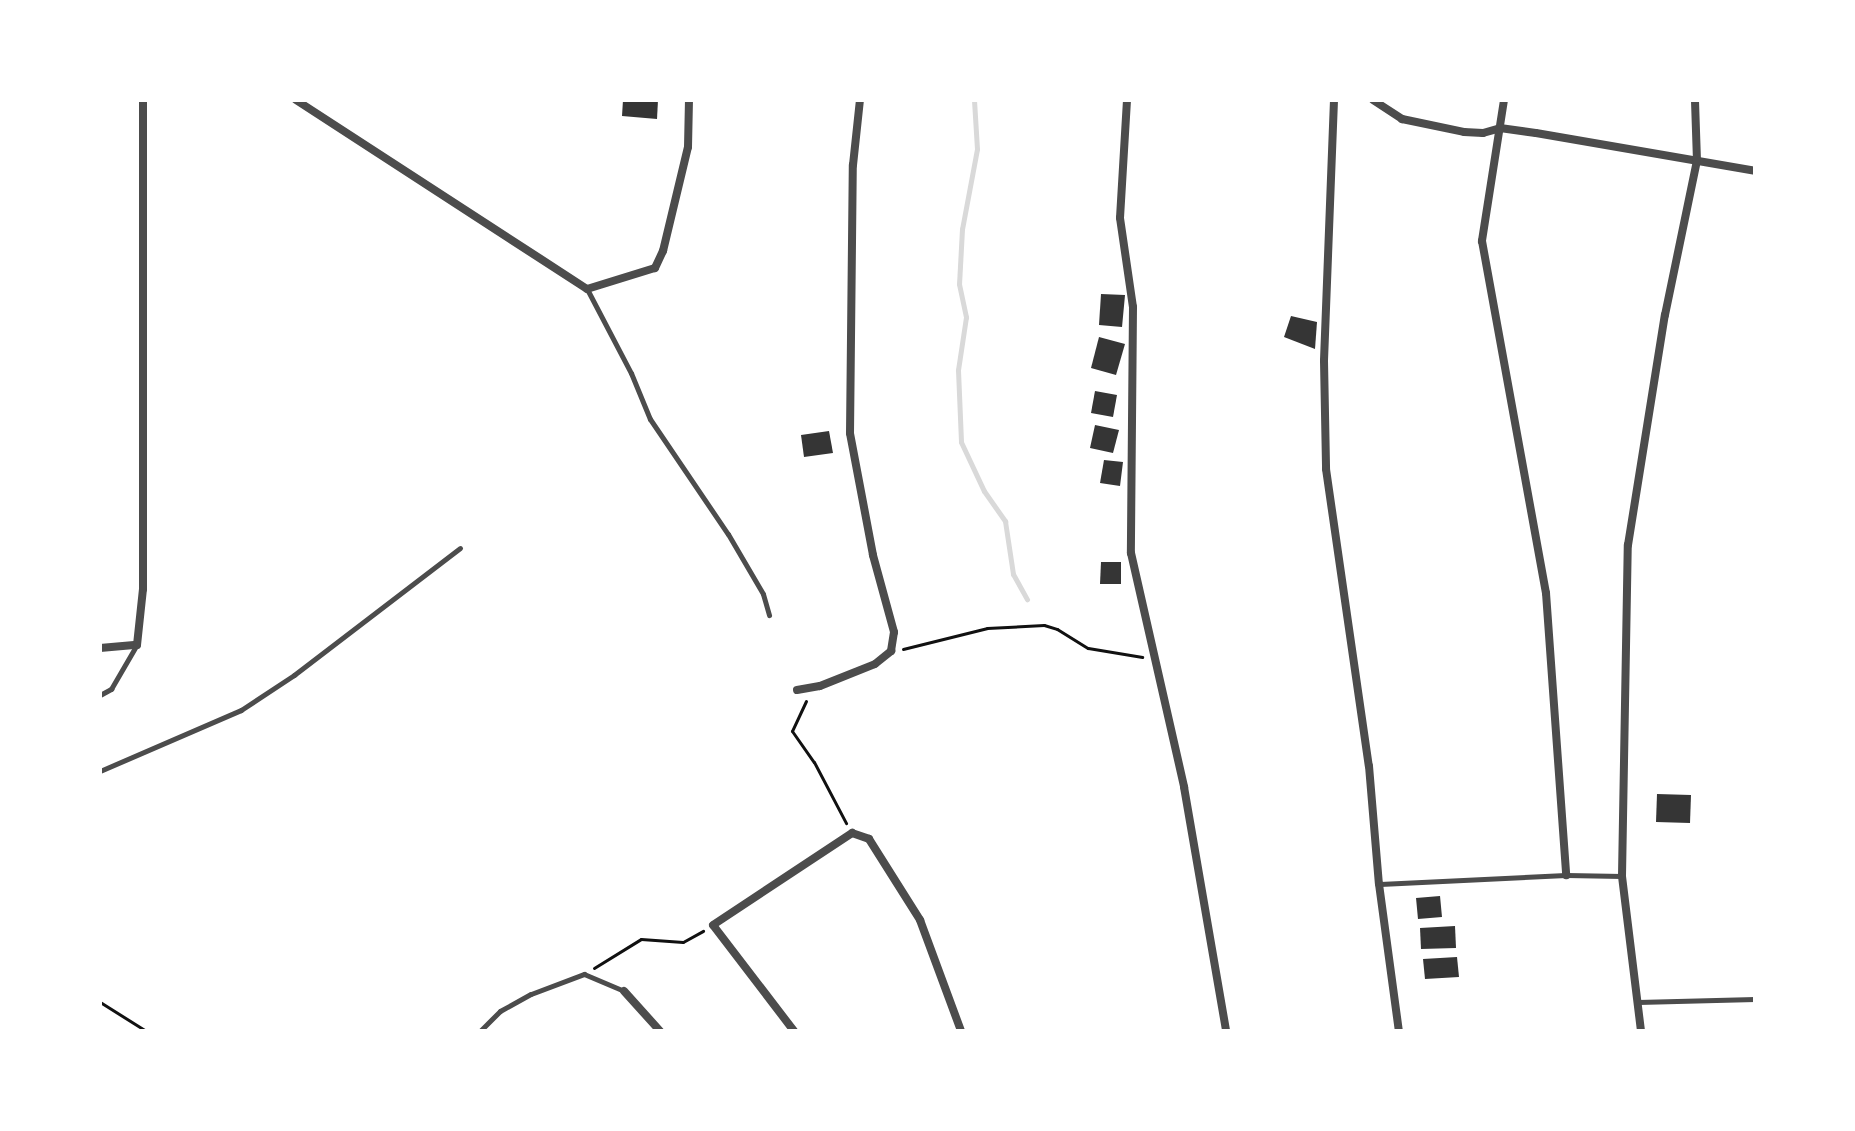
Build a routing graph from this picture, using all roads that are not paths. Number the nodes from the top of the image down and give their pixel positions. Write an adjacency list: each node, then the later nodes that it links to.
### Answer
1 (143, 100): 16 (street)
2 (296, 100): 13 (street)
3 (689, 100): 13 (street)
4 (860, 100): 18 (street)
5 (1127, 100): 31 (street)
6 (1334, 100): 23 (street)
7 (1373, 100): 10 (street)
8 (1504, 100): 10 (street)
9 (1695, 100): 11 (street)
10 (1500, 128): 11 (street); 21 (street)
11 (1697, 161): 12 (street); 22 (street)
12 (1755, 171)
13 (587, 289): 15 (lane)
14 (460, 548): 20 (lane)
15 (769, 615)
16 (137, 645): 17 (street); 19 (lane)
17 (100, 648)
18 (797, 690)
19 (100, 695)
20 (100, 771)
21 (1566, 875): 22 (lane); 23 (lane)
22 (1622, 876): 26 (street)
23 (1379, 884): 32 (street)
24 (624, 991): 27 (lane); 28 (street)
25 (1755, 999): 26 (lane)
26 (1638, 1002): 33 (street)
27 (480, 1031)
28 (660, 1031)
29 (794, 1031): 30 (street)
30 (961, 1031)
31 (1226, 1031)
32 (1399, 1031)
33 (1641, 1031)

